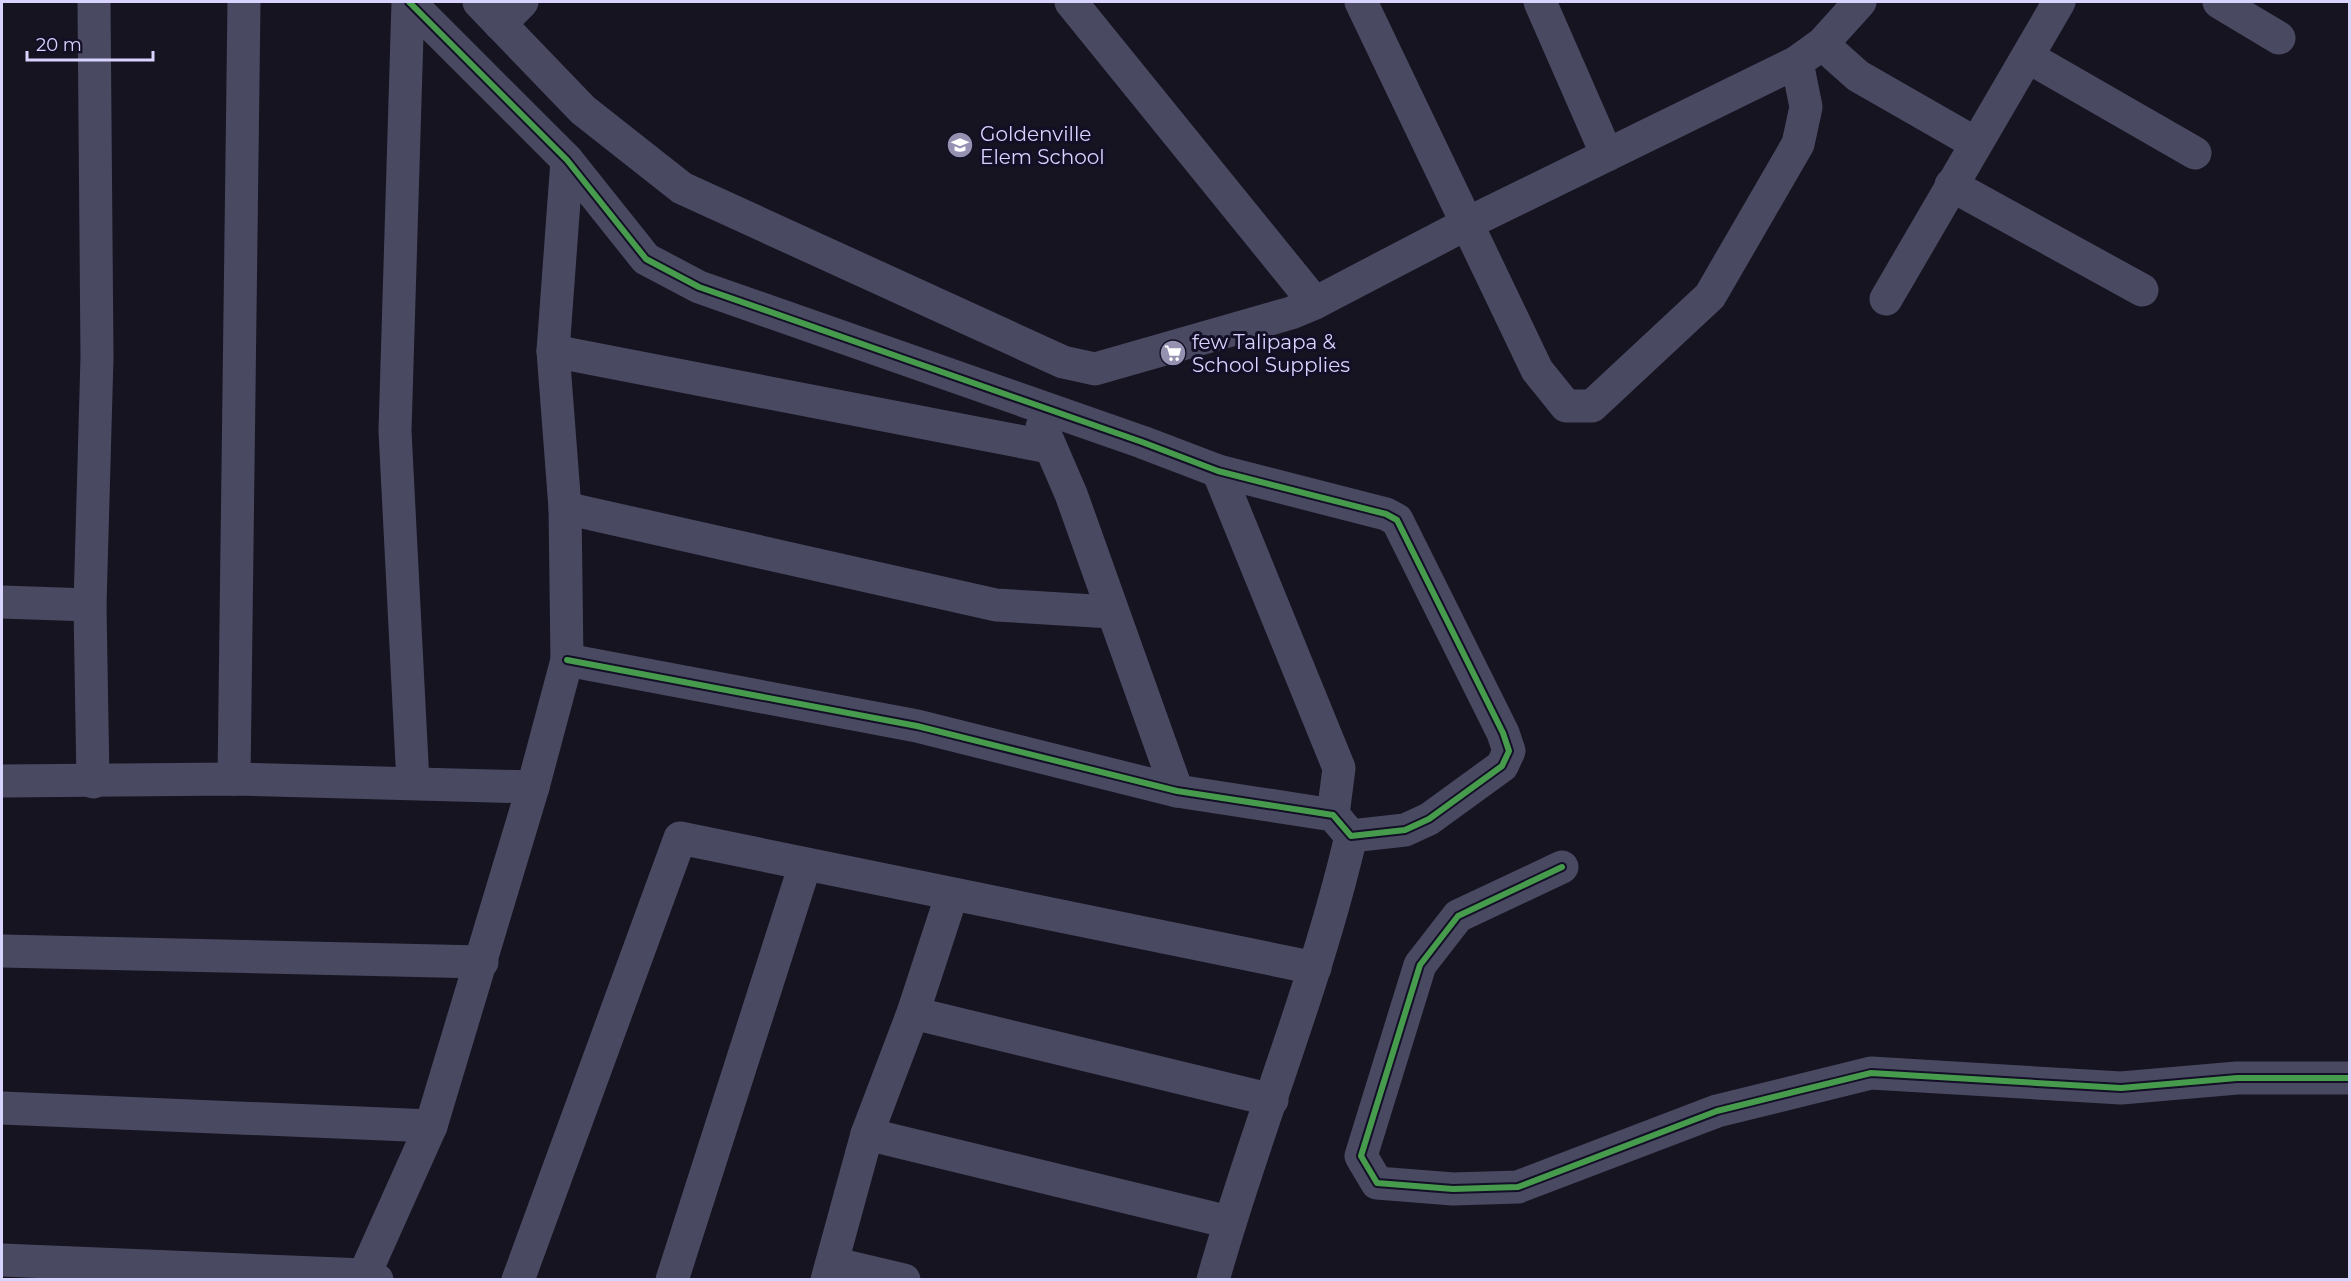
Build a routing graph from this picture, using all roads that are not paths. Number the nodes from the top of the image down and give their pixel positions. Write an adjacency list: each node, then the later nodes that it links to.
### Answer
1 (94, 2): 29 (street)
2 (244, 2): 32 (street)
3 (409, 2): 17 (street); 35 (street)
4 (1071, 2): 22 (street)
5 (1361, 2): 19 (street)
6 (1540, 2): 16 (street)
7 (1860, 2): 12 (street)
8 (2059, 2): 13 (street)
9 (2219, 2): 11 (street)
10 (500, 9): 22 (street)
11 (2279, 38)
12 (1810, 53): 14 (street); 16 (street); 19 (street)
13 (2028, 57): 14 (street); 15 (street)
14 (1975, 143): 18 (street)
15 (2195, 153)
16 (1607, 155): 19 (street)
17 (567, 160): 23 (street); 24 (street)
18 (1951, 185): 20 (street); 21 (street)
19 (1468, 223): 22 (street)
20 (2142, 290)
21 (1886, 299)
22 (1315, 303)
23 (553, 351): 25 (street); 27 (street)
24 (1036, 406): 25 (street); 26 (street)
25 (1049, 447): 30 (street)
26 (1218, 471): 38 (street); 38 (street)
27 (565, 508): 30 (street); 31 (street)
28 (2, 602): 29 (street)
29 (90, 605): 34 (street)
30 (1111, 612): 37 (street)
31 (567, 660): 36 (street); 37 (street)
32 (234, 779): 34 (street); 35 (street)
33 (2, 781): 34 (street)
34 (93, 782)
35 (413, 783): 36 (street)
36 (533, 787): 43 (street)
37 (1177, 791): 38 (street)
38 (1342, 825): 44 (street)
39 (805, 865): 41 (street); 55 (street); 56 (street)
40 (1562, 867): 46 (street)
41 (952, 894): 44 (street); 45 (street)
42 (2, 951): 43 (street)
43 (482, 962): 49 (street)
44 (1315, 968): 47 (street)
45 (914, 1013): 47 (street); 50 (street)
46 (2349, 1077)
47 (1272, 1100): 51 (street)
48 (2, 1108): 49 (street)
49 (431, 1126): 54 (street)
50 (867, 1134): 51 (street); 53 (street)
51 (1229, 1222): 58 (street)
52 (2, 1260): 54 (street)
53 (829, 1271): 57 (street)
54 (368, 1278)
55 (518, 1280)
56 (672, 1280)
57 (904, 1280)
58 (1213, 1280)

